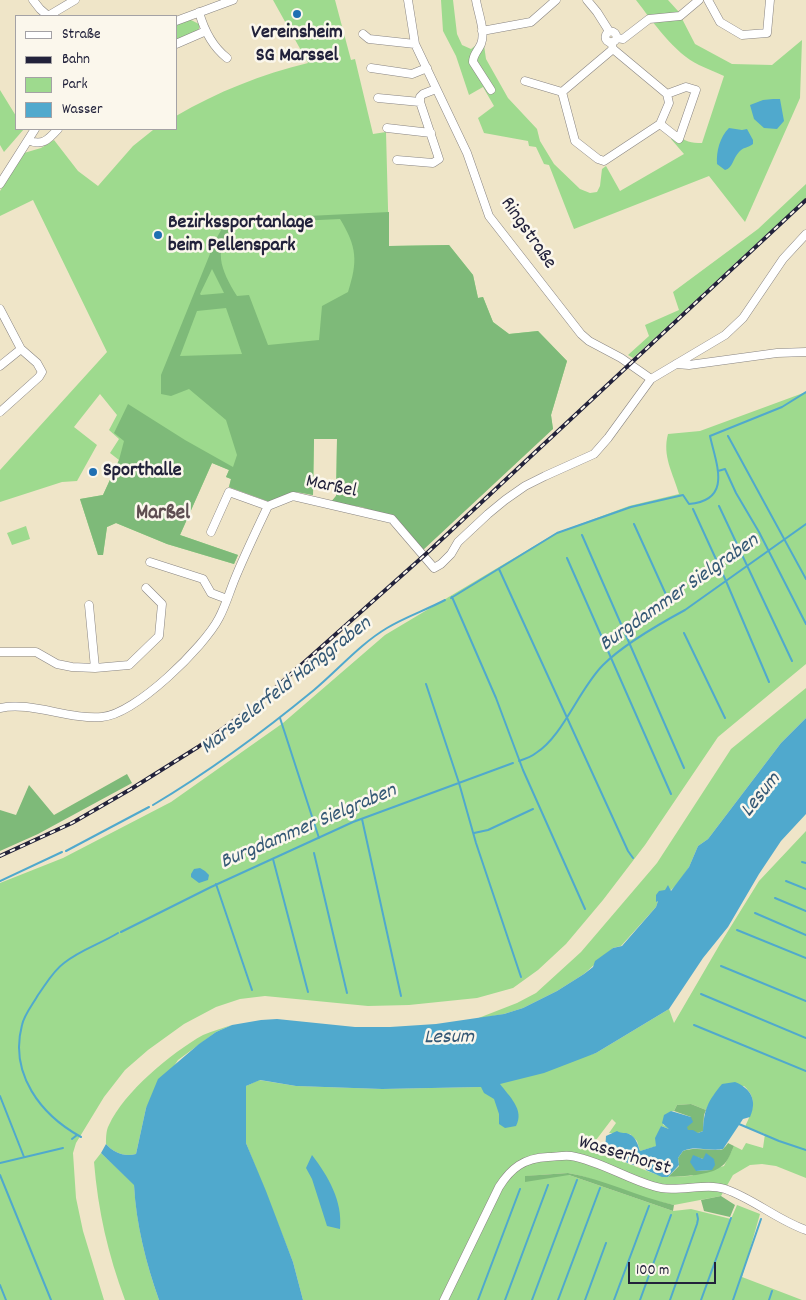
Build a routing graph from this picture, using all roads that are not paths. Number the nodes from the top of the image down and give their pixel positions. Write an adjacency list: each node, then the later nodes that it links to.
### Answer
1 (33, 0): 12 (street)
2 (75, 0): 13 (street)
3 (233, 0): 11 (street)
4 (408, 0): 20 (street, Ringstraße)
5 (476, 0): 16 (street)
6 (556, 0): 16 (street)
7 (587, 0): 19 (street)
8 (699, 0): 19 (street)
9 (708, 0): 10 (street)
10 (770, 0)
11 (200, 12): 14 (street); 15 (street)
12 (47, 15)
13 (50, 15)
14 (178, 20)
15 (206, 31): 18 (street); 21 (street)
16 (482, 31): 26 (street)
17 (363, 34): 20 (street)
18 (178, 43)
19 (614, 43): 27 (street); 28 (street)
20 (415, 44): 23 (street, Ringstraße)
21 (227, 58)
22 (371, 68): 23 (street)
23 (427, 68): 25 (street, Ringstraße)
24 (525, 81): 27 (street)
25 (436, 89): 30 (street); 45 (street, Ringstraße)
26 (491, 90)
27 (562, 92): 31 (street)
28 (667, 94): 31 (street); 31 (street)
29 (378, 98): 30 (street)
30 (420, 102): 35 (street)
31 (660, 124)
32 (387, 128): 35 (street)
33 (35, 130): 36 (street)
34 (57, 130): 36 (street)
35 (431, 132): 37 (street)
36 (28, 140): 38 (street)
37 (397, 160)
38 (0, 184)
39 (806, 234): 43 (street)
40 (0, 309): 41 (street)
41 (20, 349): 44 (street); 46 (street)
42 (806, 352): 43 (street)
43 (676, 364): 45 (street)
44 (0, 366)
45 (651, 379): 47 (street, Marßel)
46 (0, 412)
47 (268, 506): 48 (street); 51 (street)
48 (212, 532)
49 (150, 562): 51 (street)
50 (146, 588): 54 (street)
51 (227, 599): 55 (street)
52 (89, 605): 54 (street)
53 (0, 652): 54 (street)
54 (95, 668)
55 (0, 708)
56 (806, 1230): 57 (street, Wasserhorst)
57 (444, 1300)

